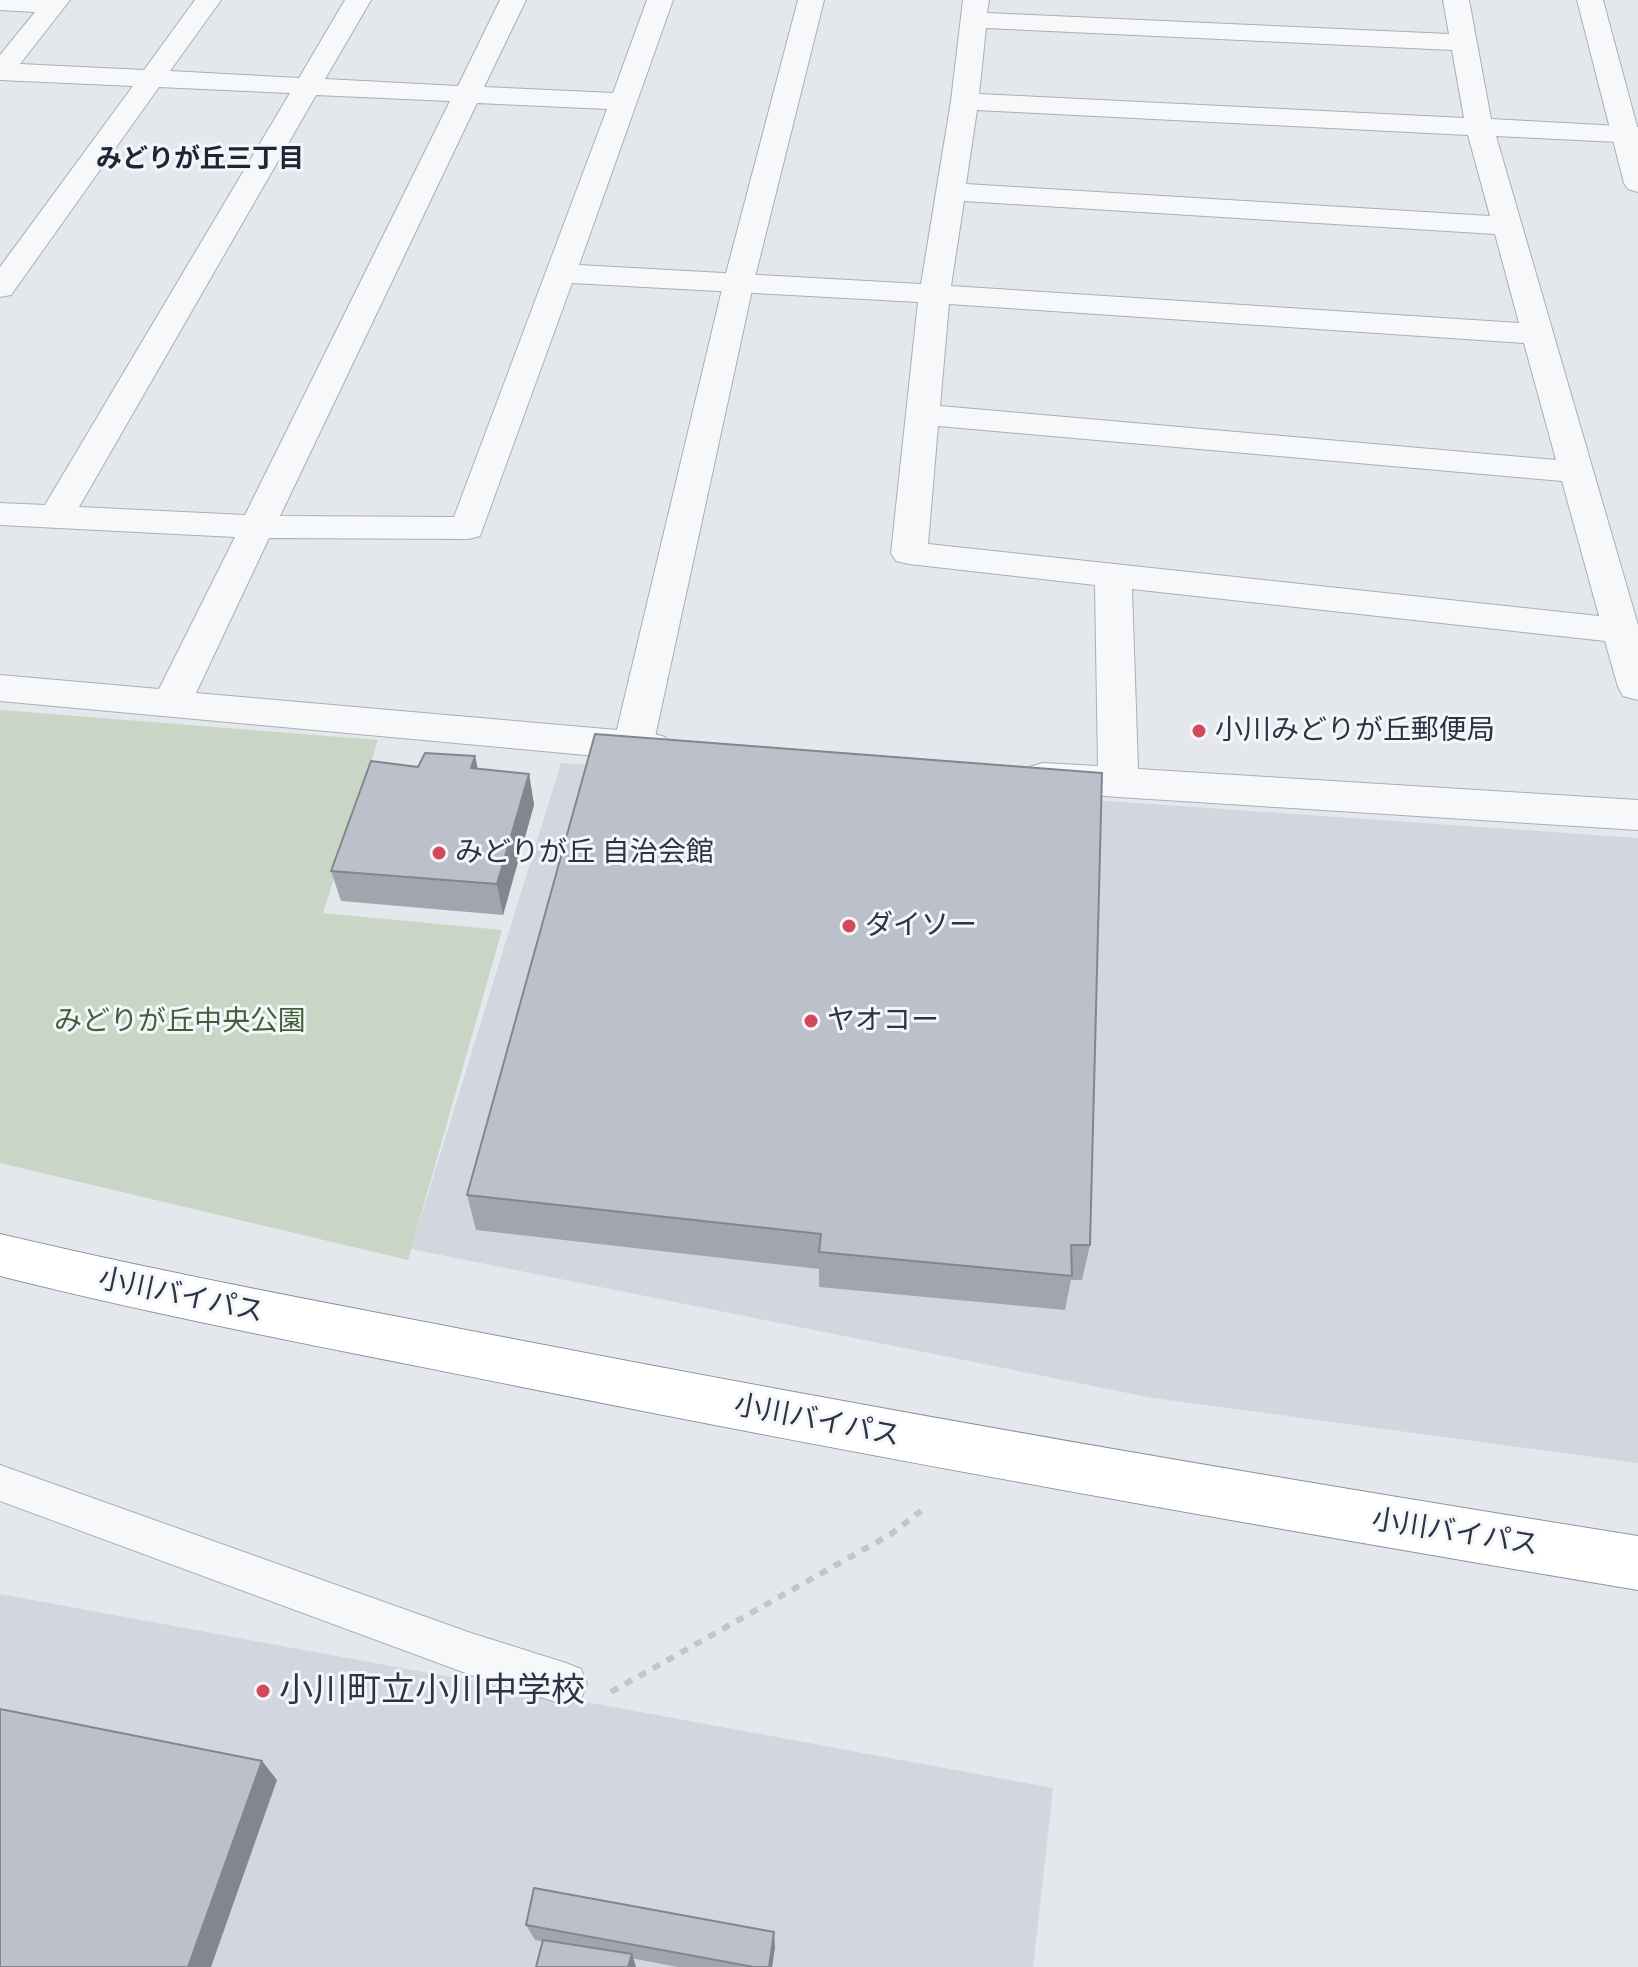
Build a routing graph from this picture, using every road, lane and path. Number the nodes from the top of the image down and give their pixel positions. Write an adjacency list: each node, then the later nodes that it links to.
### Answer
1 (208, 0): 13 (street)
2 (358, 0): 14 (street)
3 (513, 0): 15 (street)
4 (660, 0): 17 (street)
5 (811, 0): 24 (street)
6 (1456, 0): 11 (street)
7 (1590, 0): 19 (street)
8 (0, 2): 9 (street)
9 (55, 2): 12 (street)
10 (975, 10): 11 (street); 16 (street)
11 (1465, 43): 18 (street)
12 (0, 71): 13 (street)
13 (154, 78): 14 (street); 25 (street)
14 (307, 86): 15 (street); 31 (street)
15 (468, 94): 17 (street); 32 (street)
16 (965, 101): 18 (street); 21 (street)
17 (622, 102): 23 (street)
18 (1479, 126): 19 (street); 22 (street)
19 (1632, 135): 20 (street)
20 (1638, 183)
21 (950, 192): 22 (street); 26 (street)
22 (1509, 226): 27 (street)
23 (561, 273): 24 (street); 32 (street)
24 (739, 281): 26 (street); 38 (street)
25 (0, 288)
26 (934, 296): 27 (street); 28 (street)
27 (1538, 334): 29 (street)
28 (924, 415): 29 (street); 33 (street)
29 (1577, 472): 34 (street)
30 (0, 514): 31 (street)
31 (56, 516): 32 (street)
32 (257, 527): 37 (street)
33 (1113, 576): 34 (street); 41 (street)
34 (1622, 631): 35 (street)
35 (1637, 687)
36 (0, 688): 37 (street)
37 (172, 702): 38 (street)
38 (633, 746): 39 (street)
39 (680, 749)
40 (1008, 774): 41 (street)
41 (1118, 783): 42 (street)
42 (1638, 815)
43 (0, 1255): 46 (highway, 小川バイパス)
44 (0, 1483): 47 (lane)
45 (921, 1511): 48 (path)
46 (1638, 1563)
47 (566, 1684)
48 (609, 1693)

